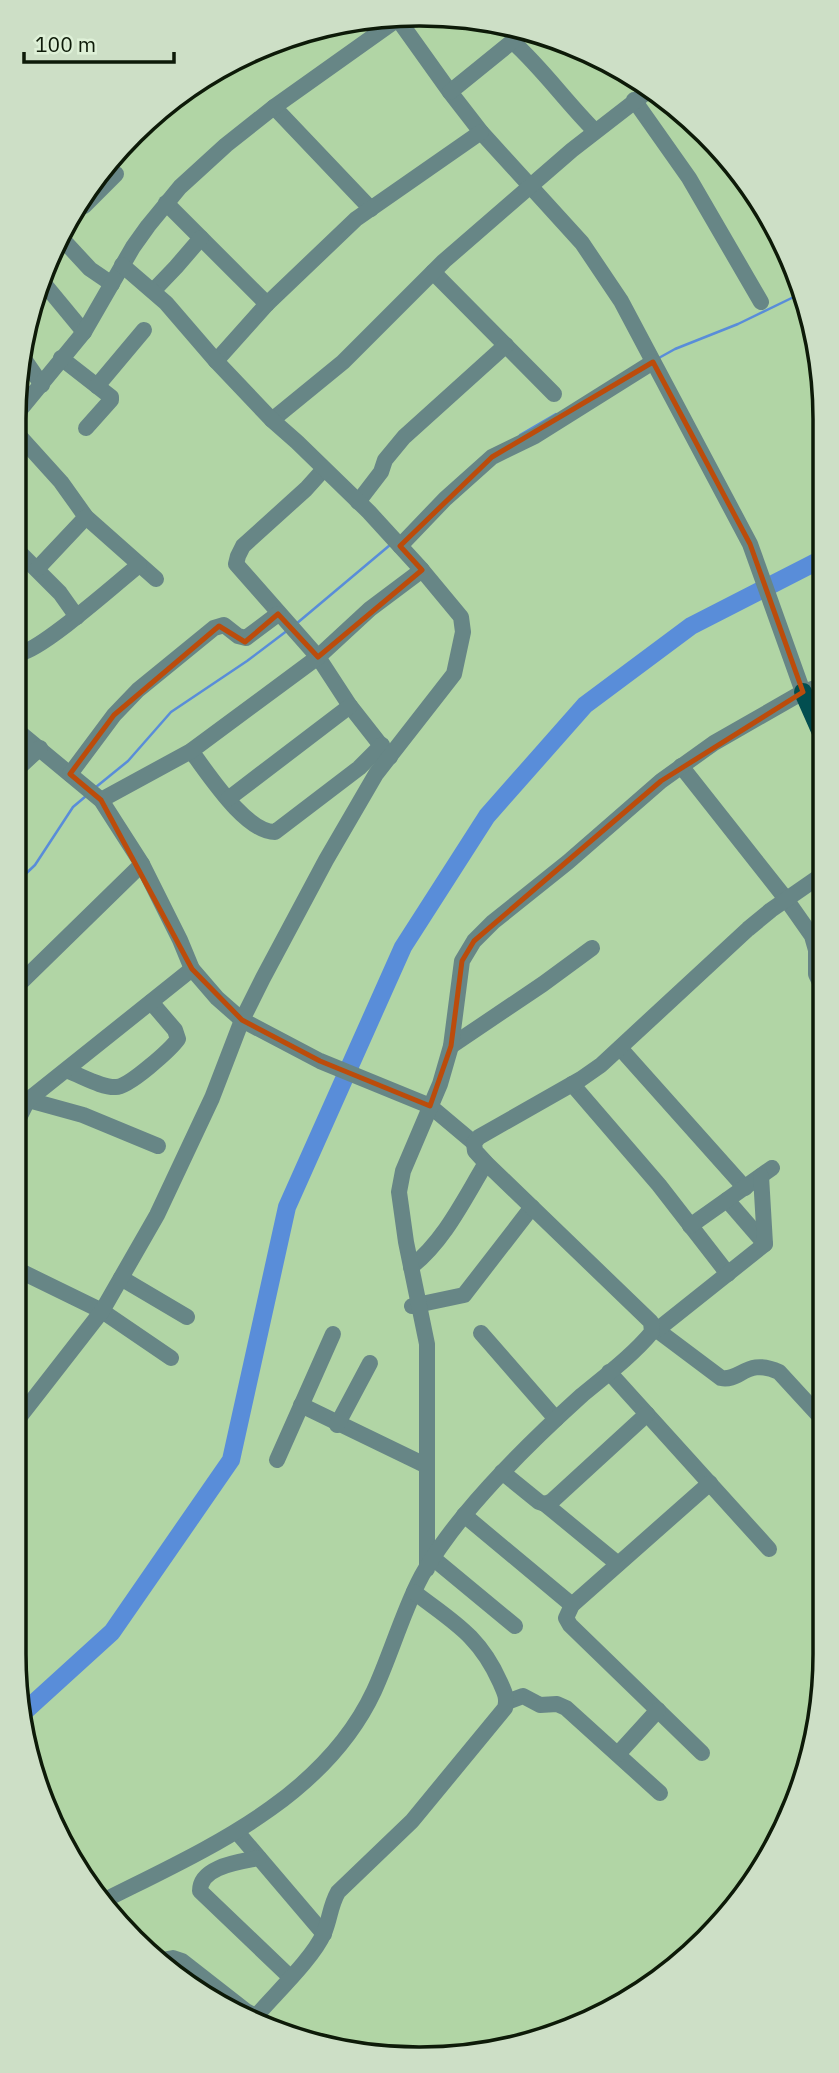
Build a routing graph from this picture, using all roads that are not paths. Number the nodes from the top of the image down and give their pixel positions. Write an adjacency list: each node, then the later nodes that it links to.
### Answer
1 (405, 27): 5 (street)
2 (382, 28): 8 (street)
3 (516, 39): 5 (street)
4 (520, 40): 9 (street)
5 (450, 92): 10 (street)
6 (641, 95): 7 (street)
7 (635, 100): 9 (street); 23 (street)
8 (274, 107): 14 (street); 15 (street)
9 (594, 131): 13 (street)
10 (481, 132): 13 (street); 15 (street)
11 (116, 174): 12 (street)
12 (106, 183)
13 (532, 187): 19 (street); 30 (street)
14 (166, 203): 16 (street); 18 (street)
15 (371, 209): 24 (street)
16 (201, 238): 22 (street); 24 (street)
17 (68, 245): 20 (street)
18 (122, 265): 20 (street); 22 (street)
19 (433, 272): 27 (street); 36 (street)
20 (112, 284): 26 (street)
21 (49, 289): 26 (street)
22 (153, 290): 29 (street)
23 (761, 302)
24 (267, 304): 29 (street)
25 (144, 330): 33 (street)
26 (85, 332): 28 (street)
27 (506, 345): 34 (street); 40 (street)
28 (61, 359): 32 (street); 33 (street)
29 (216, 361): 36 (street)
30 (652, 361): 42 (street); 53 (street)
31 (30, 368): 32 (street)
32 (42, 385): 35 (street)
33 (97, 386): 37 (street)
34 (554, 394)
35 (27, 403)
36 (272, 420): 39 (street)
37 (86, 428)
38 (26, 443): 41 (street)
39 (324, 469): 40 (street); 48 (street)
40 (358, 502): 42 (street)
41 (86, 517): 44 (street); 45 (street)
42 (401, 548): 46 (street)
43 (26, 561): 45 (street)
44 (139, 565): 47 (street); 49 (street)
45 (37, 569): 49 (street)
46 (422, 570): 51 (street); 59 (street)
47 (156, 579)
48 (281, 616): 51 (street); 62 (street)
49 (77, 617): 50 (street)
50 (26, 652)
51 (318, 657): 54 (street); 58 (street)
52 (813, 689): 53 (street)
53 (803, 692): 55 (main road); 61 (street)
54 (350, 706): 59 (street); 64 (street)
55 (813, 715)
56 (26, 737): 57 (street)
57 (40, 748): 60 (street); 62 (street)
58 (191, 751): 63 (street); 64 (street)
59 (386, 751): 64 (street); 73 (street)
60 (26, 761)
61 (681, 766): 67 (street); 74 (street)
62 (74, 776): 63 (street)
63 (99, 798): 65 (street)
64 (228, 799)
65 (142, 864): 70 (street); 71 (street)
66 (813, 880): 67 (street)
67 (786, 899): 68 (street); 75 (street)
68 (813, 940)
69 (592, 948): 74 (street)
70 (192, 969): 72 (street); 73 (street)
71 (26, 977)
72 (151, 1002): 76 (street); 76 (street)
73 (242, 1020): 80 (street); 92 (street)
74 (451, 1046): 80 (street)
75 (620, 1048): 77 (street); 84 (street)
76 (68, 1071): 78 (street)
77 (572, 1084): 81 (street); 87 (street)
78 (26, 1095)
79 (26, 1099): 82 (street)
80 (430, 1106): 81 (street); 89 (street)
81 (474, 1143): 83 (street)
82 (158, 1146)
83 (486, 1163): 86 (street); 89 (street)
84 (745, 1188): 85 (street); 88 (street)
85 (727, 1200): 87 (street); 88 (street)
86 (532, 1207): 93 (street); 96 (street)
87 (690, 1226): 91 (street)
88 (765, 1244): 91 (street)
89 (411, 1267): 93 (street)
90 (26, 1274): 94 (street)
91 (728, 1274): 96 (street)
92 (121, 1278): 94 (street); 95 (street)
93 (416, 1306): 109 (street)
94 (102, 1311): 99 (street); 103 (street)
95 (187, 1317)
96 (655, 1328): 101 (street); 104 (street)
97 (481, 1333): 106 (street)
98 (333, 1334): 102 (street)
99 (171, 1358)
100 (370, 1363): 107 (street)
101 (609, 1371): 105 (street); 106 (street)
102 (301, 1405): 107 (street); 108 (street)
103 (26, 1409)
104 (813, 1409)
105 (647, 1414): 111 (street); 112 (street)
106 (556, 1419): 110 (street)
107 (337, 1425): 109 (street)
108 (277, 1460)
109 (427, 1466): 115 (street)
110 (502, 1472): 112 (street); 113 (street)
111 (710, 1483): 114 (street); 116 (street)
112 (545, 1504): 116 (street)
113 (464, 1515): 115 (street); 118 (street)
114 (769, 1549)
115 (430, 1564): 117 (street); 119 (street)
116 (618, 1564): 118 (street)
117 (414, 1592): 120 (street); 125 (street)
118 (572, 1605): 121 (street)
119 (516, 1626)
120 (507, 1702): 123 (street); 128 (street)
121 (658, 1710): 122 (street); 123 (street)
122 (702, 1753)
123 (618, 1754): 124 (street)
124 (660, 1793)
125 (237, 1832): 126 (street); 127 (street)
126 (259, 1857): 128 (street); 130 (street)
127 (111, 1897)
128 (324, 1934): 130 (street)
129 (172, 1958): 131 (street)
130 (290, 1977): 132 (street)
131 (227, 1996)
132 (261, 2013)

